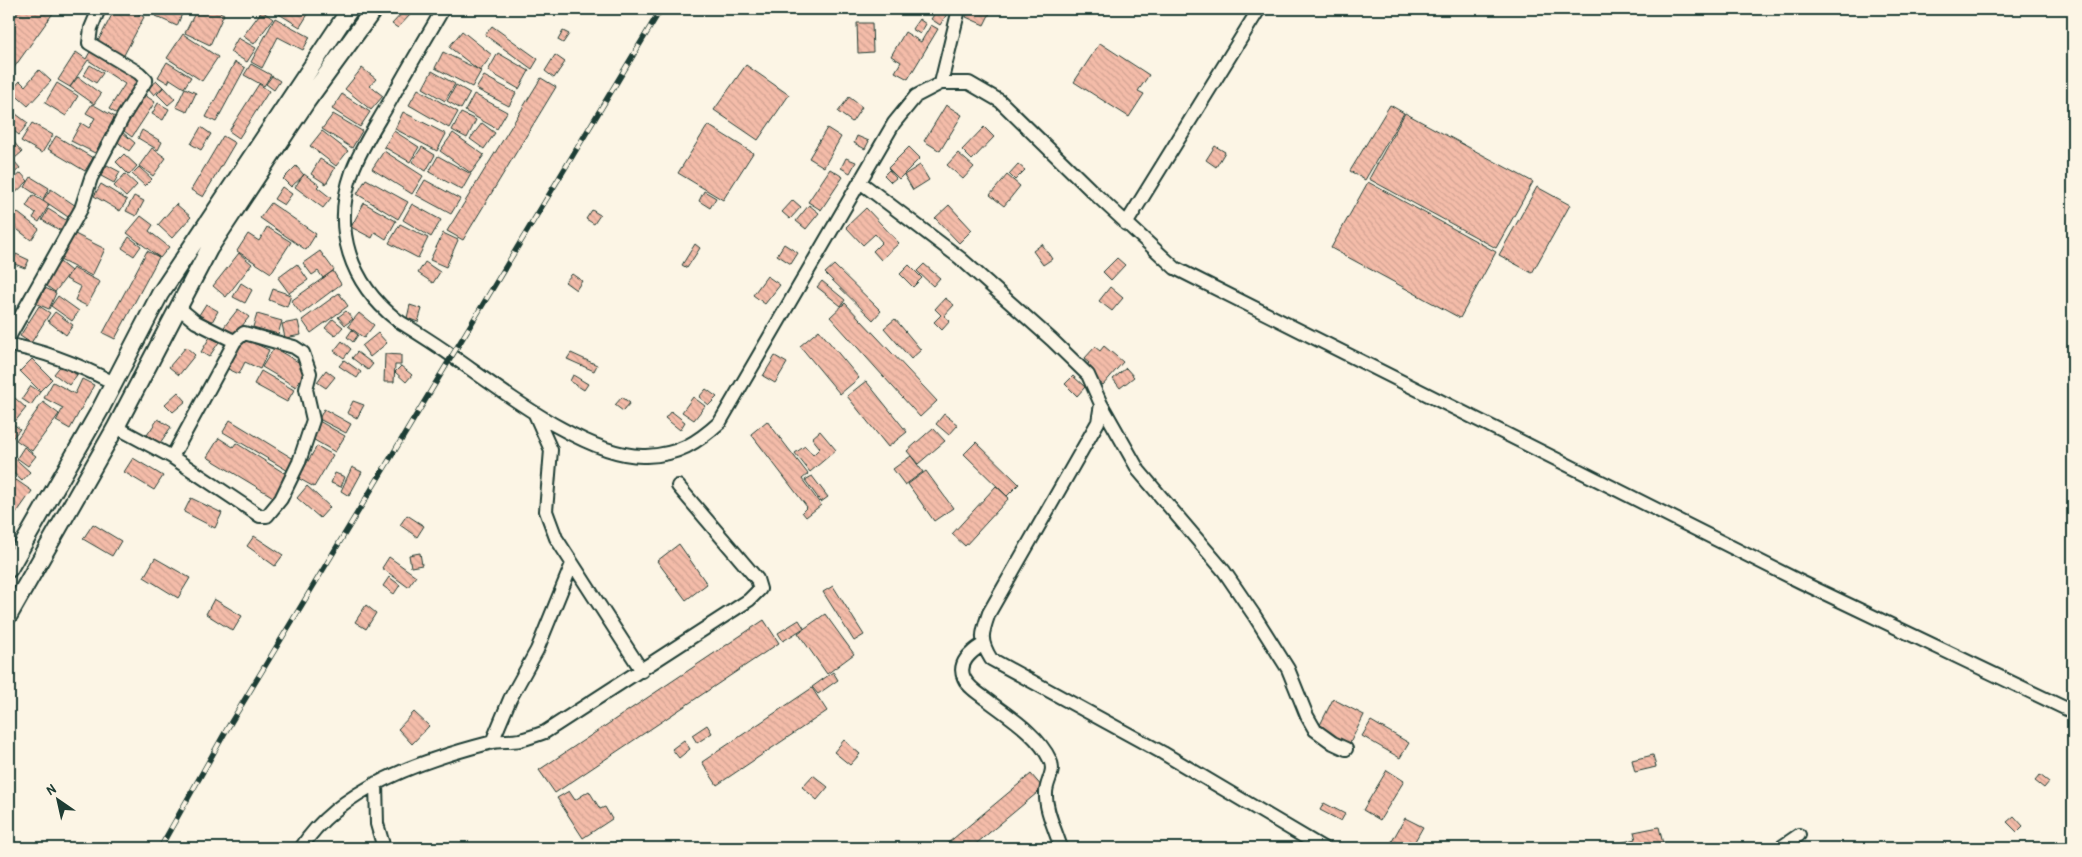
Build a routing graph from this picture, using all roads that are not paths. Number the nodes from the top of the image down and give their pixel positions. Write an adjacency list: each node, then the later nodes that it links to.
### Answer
1 (99, 9): 11 (street)
2 (350, 9): 14 (street)
3 (374, 9): 10 (street)
4 (443, 9): 16 (street)
5 (959, 9): 7 (street)
6 (1259, 9): 9 (street)
7 (941, 83): 8 (street); 9 (street)
8 (860, 182): 15 (street); 16 (street)
9 (1126, 224): 25 (street)
10 (179, 308): 12 (street); 17 (street)
11 (9, 337)
12 (235, 341): 18 (street); 18 (street)
13 (9, 345): 14 (street)
14 (114, 383): 21 (street)
15 (1102, 404): 23 (street); 27 (street)
16 (535, 414): 20 (street)
17 (116, 428): 18 (street); 22 (street)
18 (172, 457)
19 (678, 486): 24 (street)
20 (572, 564): 24 (street); 26 (street)
21 (9, 569)
22 (9, 615)
23 (982, 645): 32 (street); 33 (street)
24 (642, 671): 26 (street)
25 (2073, 712)
26 (492, 742): 28 (street)
27 (1346, 749)
28 (376, 783): 30 (street); 31 (street)
29 (1799, 835): 34 (street)
30 (300, 848)
31 (384, 848)
32 (1061, 848)
33 (1322, 848)
34 (1780, 848)

